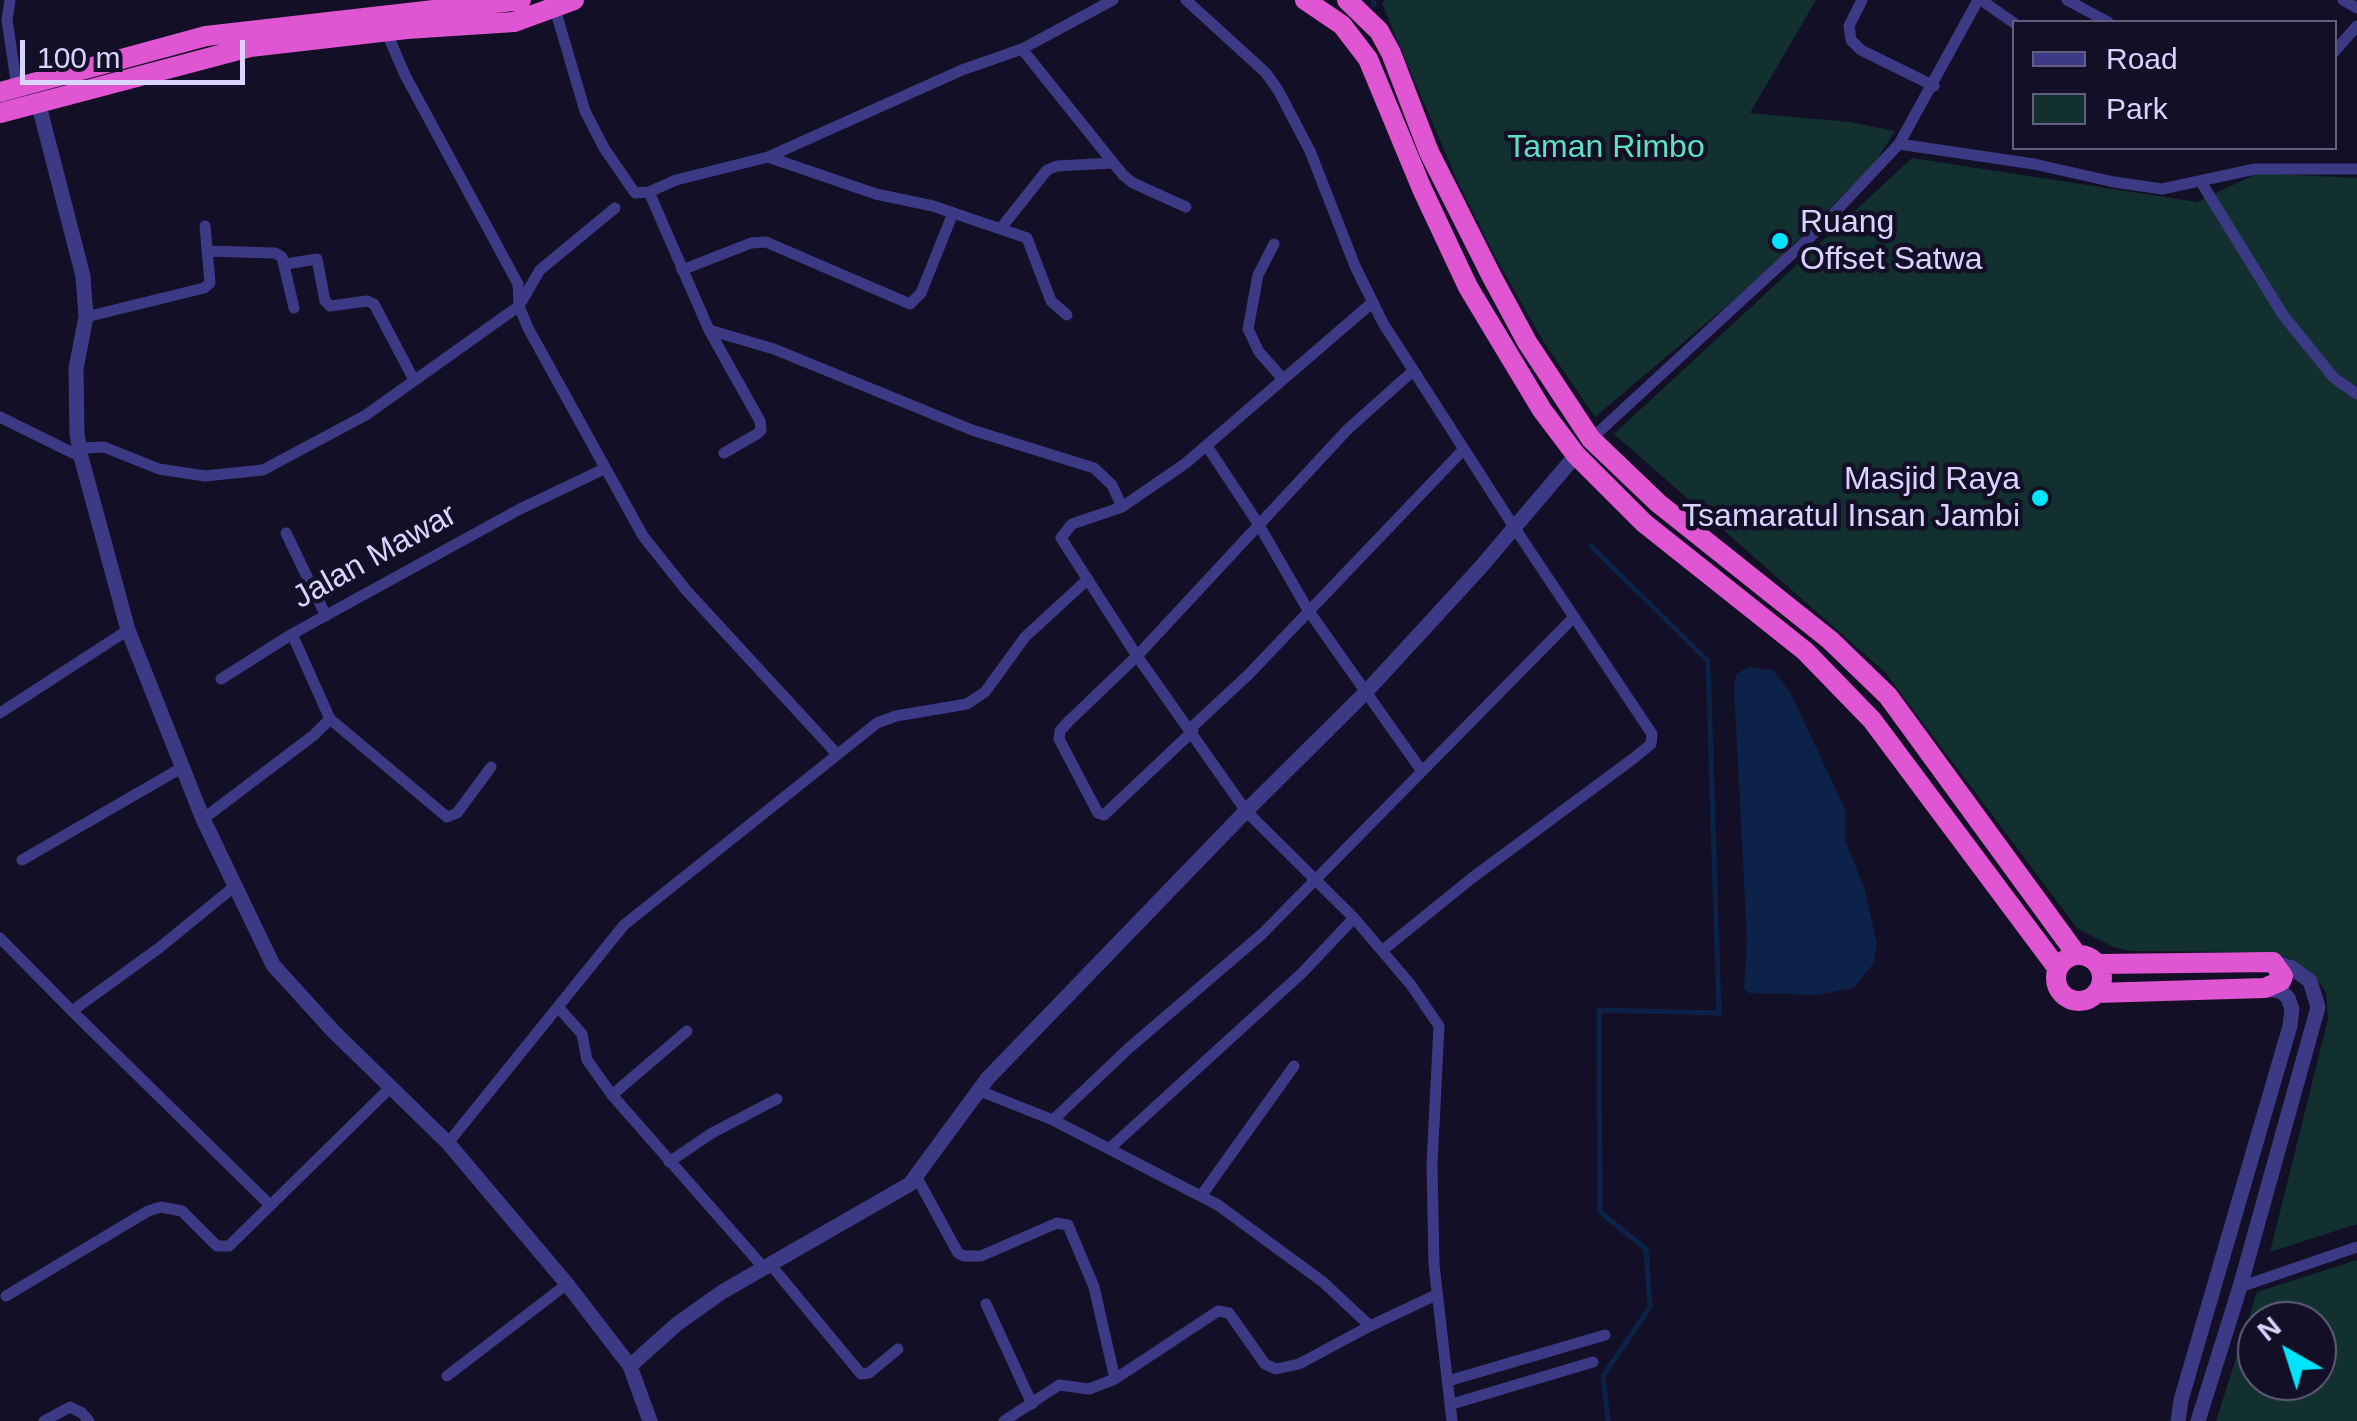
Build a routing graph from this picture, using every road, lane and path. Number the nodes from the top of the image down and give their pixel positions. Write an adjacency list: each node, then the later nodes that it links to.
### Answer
1 (10, 0): 20 (street)
2 (1112, 0): 17 (street)
3 (1186, 0): 40 (street)
4 (1306, 0): 39 (highway)
5 (1347, 0): 38 (highway)
6 (1862, 0): 19 (street)
7 (1980, 0): 14 (street); 19 (street)
8 (2066, 0): 13 (street)
9 (2343, 0): 12 (street)
10 (511, 1): 20 (highway)
11 (564, 4): 16 (highway); 28 (street)
12 (2357, 8)
13 (2104, 20)
14 (2012, 22)
15 (2357, 26): 18 (street)
16 (386, 31): 21 (highway); 41 (street)
17 (1022, 48): 24 (street); 25 (street)
18 (2337, 49)
19 (1934, 86): 23 (street)
20 (8, 90)
21 (38, 102): 22 (highway); 44 (street)
22 (0, 113)
23 (1899, 144): 27 (street); 51 (street)
24 (768, 157): 28 (street); 31 (street)
25 (1113, 163): 30 (street); 33 (street)
26 (2357, 170): 27 (street)
27 (2201, 182): 49 (street)
28 (649, 192): 37 (street)
29 (615, 208): 41 (street)
30 (1186, 208)
31 (953, 213): 33 (street); 37 (street)
32 (205, 226): 35 (street)
33 (1002, 228): 43 (street)
34 (1274, 244): 48 (street)
35 (207, 251): 36 (street); 44 (street)
36 (286, 264): 42 (street); 47 (street)
37 (682, 270): 45 (street)
38 (1492, 278): 39 (highway); 51 (highway)
39 (1468, 287): 56 (highway)
40 (1373, 302): 46 (street); 48 (street)
41 (519, 306): 47 (street); 57 (street)
42 (294, 308)
43 (1067, 315)
44 (86, 318): 54 (street)
45 (709, 330): 55 (street); 58 (street)
46 (1413, 371): 53 (street); 59 (street)
47 (414, 380): 54 (street)
48 (1283, 380): 52 (street)
49 (2357, 394)
50 (0, 417): 54 (street)
51 (1591, 439): 87 (highway)
52 (1207, 446): 58 (street); 59 (street)
53 (1464, 449): 60 (street); 63 (street)
54 (81, 452): 66 (street)
55 (724, 453)
56 (1576, 455): 60 (street); 90 (highway)
57 (604, 469): 64 (street, Jalan Mawar); 74 (street)
58 (1122, 507): 62 (street)
59 (1259, 525): 63 (street); 68 (street)
60 (1514, 527): 65 (street); 70 (street)
61 (286, 533): 64 (street)
62 (1088, 579): 68 (street); 74 (street)
63 (1308, 610): 70 (street); 73 (street)
64 (326, 616): 67 (street, Jalan Mawar)
65 (1574, 618): 77 (street); 85 (street)
66 (128, 630): 71 (street); 75 (street)
67 (292, 634): 69 (street); 72 (street, Jalan Mawar)
68 (1137, 656): 73 (street); 73 (street)
69 (221, 679)
70 (1366, 692): 77 (street); 78 (street)
71 (0, 713)
72 (330, 719): 76 (street); 79 (street)
73 (1192, 730): 78 (street)
74 (838, 754): 93 (street)
75 (182, 767): 79 (street); 80 (street)
76 (491, 767)
77 (1420, 770): 81 (street)
78 (1246, 810): 81 (street); 98 (street)
79 (204, 819): 82 (street)
80 (22, 860)
81 (1318, 879): 83 (street); 101 (street)
82 (235, 886): 94 (street); 97 (street)
83 (1354, 918): 85 (street); 103 (street)
84 (0, 938): 86 (street)
85 (1383, 950): 112 (street)
86 (5, 954): 94 (street)
87 (2077, 955): 89 (highway); 90 (highway)
88 (2273, 962): 89 (highway); 91 (highway); 111 (street)
89 (2098, 964): 92 (highway)
90 (2058, 968): 92 (highway)
91 (2265, 988): 92 (highway); 123 (street)
92 (2096, 993)
93 (558, 1007): 99 (street); 102 (street)
94 (72, 1011): 107 (street)
95 (687, 1031): 99 (street)
96 (1294, 1066): 106 (street)
97 (392, 1086): 102 (street); 107 (street)
98 (980, 1091): 101 (street); 105 (street)
99 (612, 1095): 104 (street)
100 (777, 1099): 104 (street)
101 (1052, 1120): 103 (street)
102 (448, 1143): 110 (street)
103 (1109, 1148): 106 (street)
104 (669, 1162): 109 (street)
105 (916, 1176): 109 (street); 121 (street)
106 (1201, 1196): 115 (street)
107 (270, 1205): 113 (street)
108 (2357, 1247): 111 (street)
109 (767, 1266): 117 (street); 119 (street)
110 (566, 1284): 119 (street); 120 (street)
111 (2240, 1287): 126 (street)
112 (1436, 1295): 115 (street); 122 (street)
113 (6, 1296)
114 (986, 1304): 124 (street)
115 (1370, 1326): 121 (street)
116 (1605, 1334): 122 (street)
117 (898, 1349)
118 (1593, 1362): 125 (street)
119 (630, 1366): 129 (street)
120 (447, 1376)
121 (1115, 1379): 124 (street)
122 (1448, 1381): 125 (street)
123 (2181, 1400): 126 (street); 132 (street)
124 (1032, 1404): 130 (street)
125 (1452, 1404): 131 (street)
126 (2199, 1414)
127 (44, 1421): 128 (street)
128 (88, 1421)
129 (650, 1421)
130 (1004, 1421)
131 (1452, 1421)
132 (2178, 1421)

